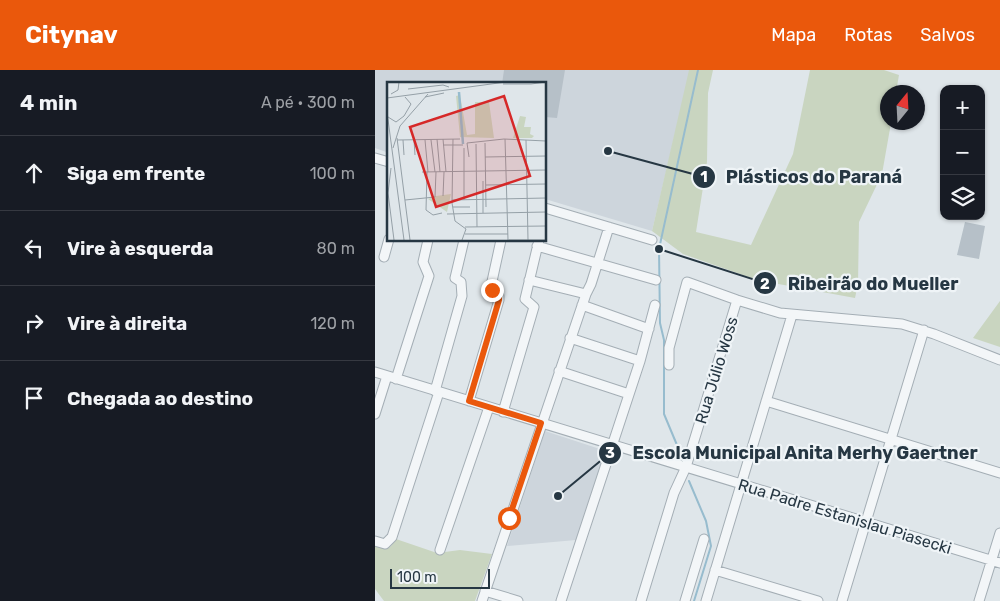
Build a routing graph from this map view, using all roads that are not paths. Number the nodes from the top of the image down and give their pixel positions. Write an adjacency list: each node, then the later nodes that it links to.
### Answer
1 (546, 210): 2 (street)
2 (609, 227): 3 (street); 10 (street)
3 (652, 240)
4 (388, 241): 9 (street)
5 (427, 241): 26 (street)
6 (464, 241): 27 (street)
7 (501, 241): 29 (street)
8 (538, 243): 10 (street); 11 (street)
9 (384, 257)
10 (597, 264): 12 (street); 13 (street)
11 (529, 280): 13 (street); 32 (street)
12 (656, 280)
13 (585, 294): 16 (street)
14 (737, 300): 17 (street); 23 (street); 37 (street, Rua Júlio Woss)
15 (655, 304): 18 (street)
16 (582, 305): 18 (street); 20 (street)
17 (792, 315): 19 (street); 30 (street)
18 (649, 329): 22 (street)
19 (924, 330): 21 (street); 35 (street)
20 (570, 338): 22 (street); 24 (street)
21 (1000, 360)
22 (640, 362): 28 (street)
23 (669, 364)
24 (559, 371): 28 (street); 34 (street)
25 (375, 372): 26 (street, Rua Padre Estanislau Piasecki)
26 (392, 377): 27 (street, Rua Padre Estanislau Piasecki); 33 (street)
27 (437, 391): 29 (street, Rua Padre Estanislau Piasecki); 43 (street)
28 (629, 394): 36 (street)
29 (469, 401): 31 (street, Rua Padre Estanislau Piasecki)
30 (766, 401): 35 (street); 39 (street)
31 (489, 407): 32 (street, Rua Padre Estanislau Piasecki); 44 (street)
32 (503, 412): 34 (street, Rua Padre Estanislau Piasecki)
33 (375, 414)
34 (541, 423): 36 (street, Rua Padre Estanislau Piasecki); 47 (street)
35 (891, 439): 38 (street); 40 (street)
36 (612, 445): 37 (street, Rua Padre Estanislau Piasecki); 50 (street)
37 (686, 467): 39 (street, Rua Padre Estanislau Piasecki); 51 (street, Rua Júlio Woss)
38 (1000, 472)
39 (741, 484): 40 (street, Rua Padre Estanislau Piasecki); 46 (street)
40 (866, 522): 45 (street, Rua Padre Estanislau Piasecki); 55 (street)
41 (1000, 532): 45 (street)
42 (704, 539): 52 (street)
43 (375, 541)
44 (440, 550)
45 (996, 562): 56 (street)
46 (715, 570): 53 (street); 54 (street)
47 (485, 591): 48 (street); 49 (street)
48 (482, 601)
49 (518, 601)
50 (561, 601)
51 (641, 601)
52 (685, 601)
53 (706, 601)
54 (818, 601)
55 (843, 601)
56 (979, 601)

